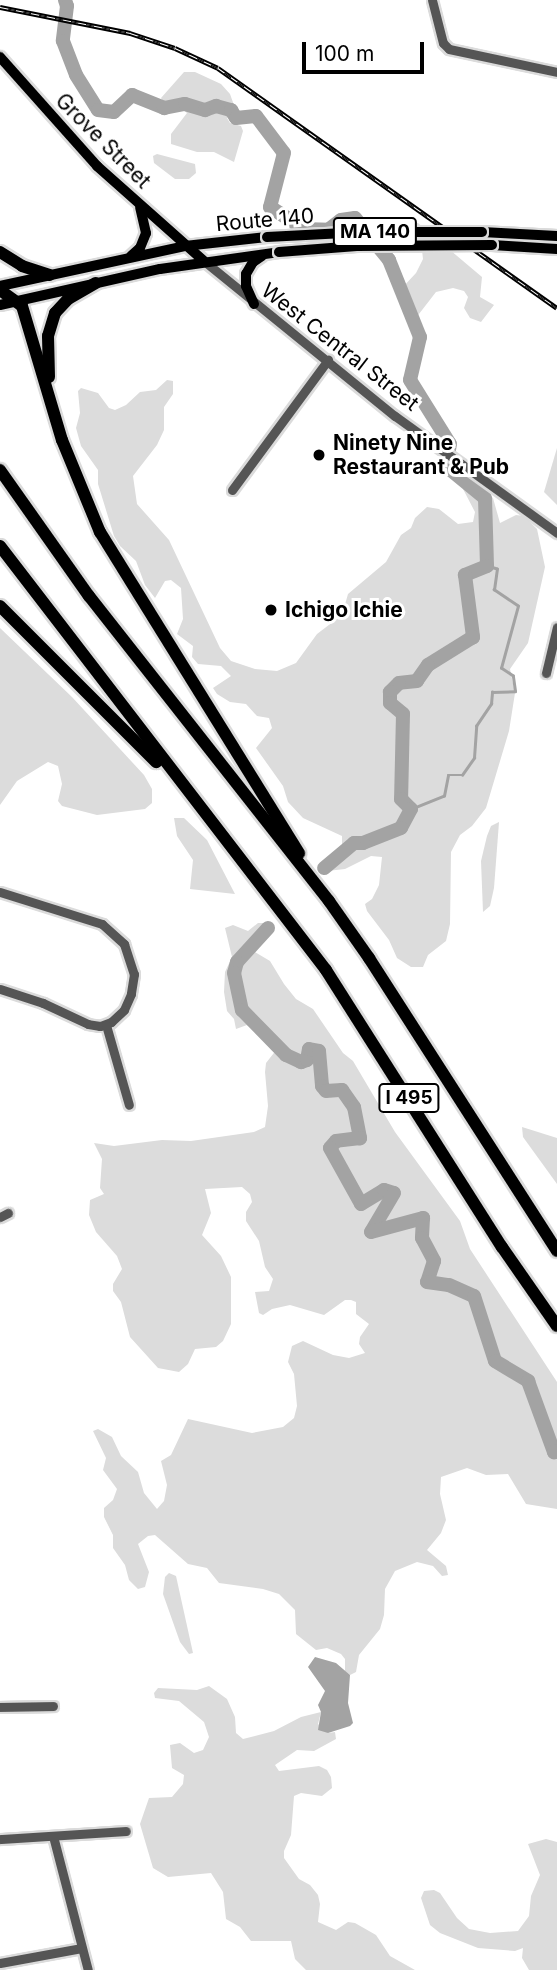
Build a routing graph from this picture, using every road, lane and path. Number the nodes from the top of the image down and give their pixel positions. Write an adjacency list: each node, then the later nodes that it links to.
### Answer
1 (432, 0): 3 (street)
2 (0, 57): 4 (main road, Grove Street)
3 (557, 72)
4 (139, 205): 6 (main road, Grove Street); 10 (main road)
5 (557, 236): 6 (main road, Route 140 / MA 140, bridge)
6 (186, 246): 10 (main road, MA 140); 11 (main road, West Central Street)
7 (557, 249): 9 (main road, Route 140 / MA 140, bridge)
8 (0, 252): 12 (highway)
9 (265, 254): 11 (main road, Route 140 / MA 140); 16 (main road)
10 (130, 257): 12 (main road, MA 140)
11 (204, 261): 13 (main road, MA 140); 16 (street, West Central Street)
12 (50, 275): 14 (main road, MA 140)
13 (96, 284): 15 (main road, MA 140); 19 (highway)
14 (0, 288): 15 (highway)
15 (17, 302): 17 (main road, MA 140); 19 (highway)
16 (254, 304): 18 (street, West Central Street)
17 (0, 305)
18 (328, 360): 21 (street); 22 (street, West Central Street)
19 (51, 402): 29 (highway)
20 (0, 470): 29 (highway, I 495)
21 (232, 490)
22 (557, 533)
23 (0, 546): 27 (highway, I 495)
24 (0, 606): 27 (highway)
25 (557, 627): 26 (street)
26 (557, 648)
27 (255, 875): 34 (highway, I 495)
28 (0, 892): 31 (street)
29 (329, 901): 33 (highway, I 495)
30 (0, 989): 31 (street)
31 (106, 1025): 32 (street)
32 (129, 1105)
33 (557, 1251)
34 (557, 1326)
35 (54, 1706): 36 (street)
36 (0, 1707)
37 (126, 1831): 38 (street)
38 (53, 1836): 39 (street); 40 (street)
39 (0, 1839)
40 (82, 1948): 41 (street); 42 (street)
41 (0, 1963)
42 (88, 1970)

